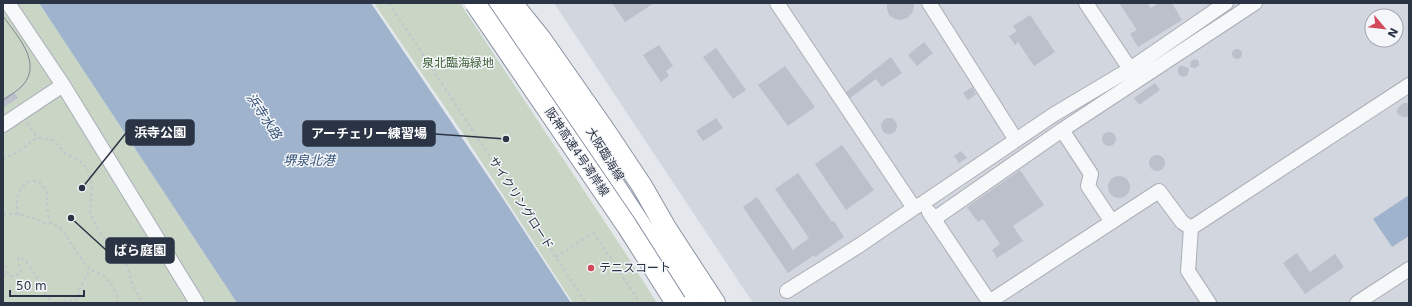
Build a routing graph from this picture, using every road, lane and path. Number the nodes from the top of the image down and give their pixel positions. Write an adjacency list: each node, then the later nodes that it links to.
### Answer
1 (8, 3): 13 (lane)
2 (389, 3): 30 (path, サイクリングロード)
3 (475, 3): 45 (highway, 阪神高速4号湾岸線, bridge)
4 (480, 3): 44 (main road)
5 (492, 3): 46 (highway, 阪神高速4号湾岸線)
6 (511, 3): 47 (main road, 大阪臨海線); 48 (highway)
7 (778, 3): 21 (lane)
8 (929, 3): 19 (lane)
9 (1086, 3): 12 (lane)
10 (1226, 3): 12 (lane)
11 (1255, 3): 17 (lane)
12 (1130, 69): 19 (lane)
13 (63, 85): 15 (lane); 41 (lane)
14 (1409, 85): 27 (lane)
15 (21, 113): 16 (lane); 18 (path)
16 (3, 125)
17 (1062, 130): 24 (lane); 25 (lane)
18 (38, 139): 20 (path); 40 (path)
19 (1016, 140): 21 (lane)
20 (3, 159)
21 (918, 206): 24 (lane); 36 (lane)
22 (19, 214): 23 (path); 26 (path); 26 (path)
23 (3, 215)
24 (934, 219): 37 (lane)
25 (1112, 222): 27 (lane); 37 (lane)
26 (51, 223): 32 (path)
27 (1191, 228): 49 (lane)
28 (594, 232): 43 (path)
29 (589, 235): 30 (path)
30 (556, 258): 42 (path, サイクリングロード)
31 (3, 260): 35 (path)
32 (90, 269): 38 (path); 39 (path)
33 (1409, 269): 50 (lane)
34 (3, 274): 35 (path)
35 (9, 276): 38 (path)
36 (787, 291)
37 (989, 302)
38 (52, 303)
39 (117, 303)
40 (142, 303)
41 (197, 303)
42 (586, 303)
43 (640, 303)
44 (667, 303)
45 (676, 303)
46 (692, 303)
47 (703, 303)
48 (715, 303)
49 (1209, 303)
50 (1357, 303)

